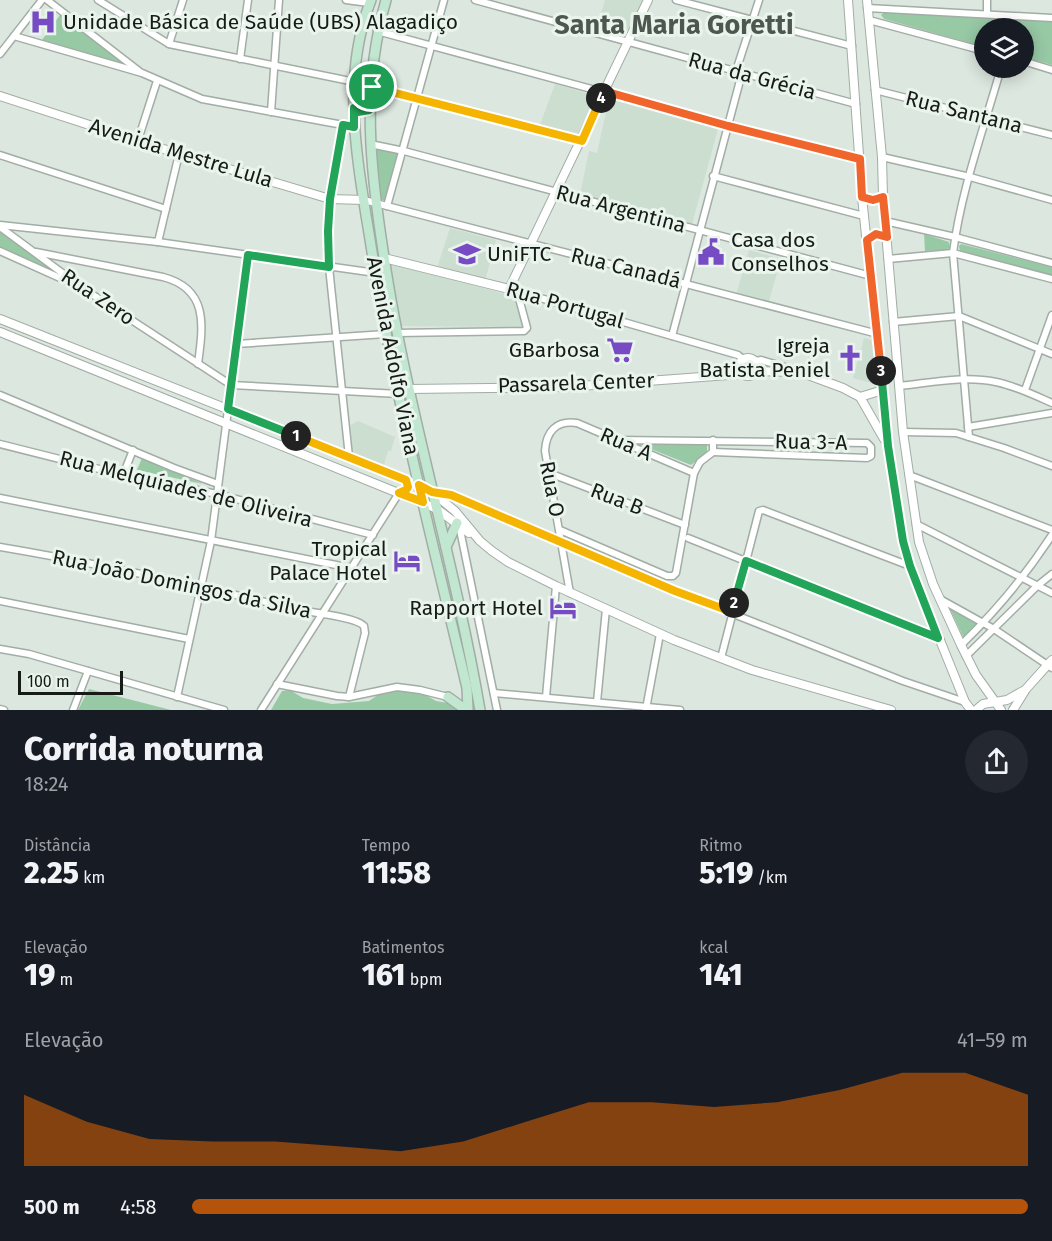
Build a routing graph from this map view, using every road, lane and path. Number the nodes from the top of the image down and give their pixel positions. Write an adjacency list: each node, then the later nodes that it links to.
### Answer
1 (45, 0): 23 (street); 35 (street)
2 (98, 0): 25 (street)
3 (183, 0): 25 (street)
4 (248, 0): 30 (street)
5 (279, 0): 31 (street)
6 (346, 0): 15 (street)
7 (444, 0): 26 (street)
8 (475, 0): 24 (street, Rua da Grécia)
9 (648, 0): 24 (street)
10 (676, 0): 19 (street)
11 (759, 0): 19 (street)
12 (848, 0): 20 (street)
13 (987, 0): 17 (street)
14 (385, 1): 22 (main road, Avenida Adolfo Viana)
15 (370, 2): 38 (main road, Avenida Adolfo Viana)
16 (867, 4): 17 (street); 21 (street)
17 (987, 14): 18 (street)
18 (1052, 18)
19 (753, 21): 27 (street); 34 (street)
20 (850, 21): 21 (street); 27 (street)
21 (863, 23): 28 (street); 40 (street)
22 (377, 31): 26 (street); 39 (main road, Avenida Adolfo Viana)
23 (14, 36): 29 (street); 35 (street)
24 (628, 42): 34 (street, Rua da Grécia); 41 (street)
25 (169, 44): 30 (street)
26 (432, 45): 41 (street); 43 (street)
27 (852, 46): 44 (street)
28 (974, 49)
29 (0, 54)
30 (240, 59): 31 (street)
31 (275, 65): 38 (street); 47 (street)
32 (1034, 65): 33 (street)
33 (1052, 70)
34 (739, 72): 44 (street, Rua da Grécia); 50 (street)
35 (142, 73): 37 (street)
36 (998, 78): 48 (street)
37 (157, 81): 47 (street); 53 (street)
38 (355, 82): 46 (main road, Avenida Adolfo Viana)
39 (372, 87): 43 (street); 45 (main road, Avenida Adolfo Viana)
40 (875, 90): 48 (street, Rua Santana); 59 (street)
41 (604, 91): 50 (street); 54 (street)
42 (0, 96): 53 (street, Avenida Mestre Lula)
43 (417, 97): 54 (street); 56 (street)
44 (856, 104): 60 (street)
45 (371, 107): 46 (main road); 55 (main road, Avenida Adolfo Viana)
46 (354, 108): 51 (main road, Avenida Adolfo Viana)
47 (271, 112): 49 (street)
48 (987, 118): 52 (street, Rua Santana); 62 (street)
49 (343, 125): 51 (street); 66 (street)
50 (728, 126): 60 (street); 61 (street)
51 (354, 127): 67 (main road, Avenida Adolfo Viana)
52 (1052, 135)
53 (138, 140): 57 (street, Avenida Mestre Lula)
54 (582, 141): 63 (street)
55 (370, 144): 56 (street, Rua Argentina); 69 (main road, Avenida Adolfo Viana)
56 (404, 151): 63 (street, Rua Argentina); 70 (street)
57 (179, 154): 66 (street, Avenida Mestre Lula); 71 (street)
58 (0, 155): 71 (street)
59 (882, 157): 62 (street); 65 (street)
60 (860, 159): 64 (street)
61 (713, 176): 72 (street); 75 (street)
62 (970, 177): 68 (street); 77 (street)
63 (556, 192): 75 (street, Rua Argentina); 80 (street)
64 (862, 197): 65 (street); 72 (street)
65 (883, 197): 73 (street)
66 (330, 199): 67 (street, Avenida Mestre Lula); 88 (street)
67 (364, 200): 69 (street, Rua Canadá); 89 (main road, Avenida Adolfo Viana)
68 (1052, 200)
69 (376, 202): 70 (street, Rua Canadá); 85 (main road, Avenida Adolfo Viana)
70 (387, 206): 80 (street, Rua Canadá)
71 (166, 209): 79 (street)
72 (864, 216): 78 (street)
73 (885, 221): 76 (street); 77 (street)
74 (0, 226): 79 (street); 82 (street, Rua Zero)
75 (699, 230): 90 (street, Rua Argentina); 92 (street)
76 (887, 237): 78 (street); 86 (street)
77 (955, 237): 83 (street); 87 (street)
78 (867, 240): 90 (street)
79 (158, 242): 84 (street)
80 (530, 244): 92 (street, Rua Canadá); 94 (street)
81 (0, 251): 93 (street)
82 (33, 252): 93 (street, Rua Zero); 109 (street)
83 (953, 253): 86 (street); 91 (street); 95 (street)
84 (248, 255): 88 (street); 104 (street)
85 (384, 258): 94 (street, Rua Portugal); 100 (main road, Avenida Adolfo Viana)
86 (888, 259): 98 (street)
87 (1052, 263)
88 (329, 267): 89 (street); 103 (street)
89 (376, 273): 100 (main road, Avenida Adolfo Viana)
90 (871, 276): 101 (street)
91 (1052, 279)
92 (685, 284): 101 (street, Rua Canadá); 102 (street)
93 (84, 289): 109 (street, Rua Zero)
94 (513, 290): 100 (street); 102 (street, Rua Portugal)
95 (959, 316): 98 (street); 105 (street); 113 (street)
96 (1052, 316): 105 (street)
97 (0, 319): 124 (street)
98 (893, 322): 115 (street)
99 (0, 332): 126 (street)
100 (391, 333): 103 (street); 116 (main road, Avenida Adolfo Viana); 120 (main road, Avenida Adolfo Viana)
101 (878, 334): 117 (street)
102 (672, 336): 107 (street, Rua Portugal)
103 (338, 337): 104 (street); 119 (street)
104 (236, 344): 114 (street)
105 (1040, 349): 106 (street); 118 (street)
106 (1052, 354)
107 (743, 359): 108 (street); 112 (street)
108 (755, 361): 110 (street); 111 (street)
109 (198, 364): 114 (street, Rua Zero)
110 (756, 370): 111 (street); 112 (street)
111 (800, 372): 122 (street)
112 (742, 374): 116 (street, Passarela Center)
113 (964, 379): 115 (street); 118 (street); 128 (street)
114 (231, 385): 119 (street); 124 (street)
115 (899, 386): 129 (street)
116 (409, 389): 146 (main road, Avenida Adolfo Viana)
117 (882, 390): 122 (street); 134 (street)
118 (1025, 390): 123 (street)
119 (343, 391): 120 (street); 137 (street)
120 (399, 394): 145 (main road, Avenida Adolfo Viana)
121 (0, 395): 135 (street)
122 (860, 397): 134 (street)
123 (1052, 403)
124 (228, 409): 126 (street); 137 (street)
125 (1052, 413): 128 (street)
126 (226, 424): 144 (street); 147 (street)
127 (557, 425): 131 (street, Rua A); 139 (street, Rua O)
128 (968, 427): 130 (street)
129 (903, 432): 130 (street); 142 (street)
130 (969, 436): 138 (street)
131 (617, 440): 132 (street, Rua 3-A); 140 (street, Rua A)
132 (713, 440): 136 (street); 136 (street, Rua 3-A)
133 (0, 444): 141 (street, Rua Melquíades de Oliveira)
134 (888, 446): 168 (street)
135 (133, 450): 141 (street); 144 (street)
136 (712, 452): 140 (street)
137 (349, 457): 143 (street)
138 (1052, 466)
139 (549, 473): 156 (street, Rua B); 157 (street, Rua O)
140 (694, 473): 156 (street)
141 (123, 475): 148 (street, Rua Melquíades de Oliveira)
142 (909, 475): 154 (street); 158 (street)
143 (406, 480): 145 (street); 147 (street)
144 (218, 484): 148 (street)
145 (419, 485): 146 (street); 151 (main road, Avenida Adolfo Viana)
146 (432, 492): 149 (street); 152 (main road, Avenida Adolfo Viana); 153 (street)
147 (399, 493): 151 (street); 159 (street)
148 (217, 494): 159 (street, Rua Melquíades de Oliveira); 162 (street)
149 (451, 495): 153 (street); 164 (street)
150 (0, 498): 162 (street)
151 (423, 502): 152 (street); 194 (main road, Avenida Adolfo Viana)
152 (437, 509): 155 (street); 165 (main road, Avenida Adolfo Viana)
153 (455, 511): 155 (street); 163 (street)
154 (916, 524): 171 (street); 177 (street)
155 (458, 525): 163 (street); 165 (main road); 196 (street)
156 (685, 525): 157 (street)
157 (560, 530): 164 (street, Rua O)
158 (1052, 530)
159 (373, 534): 169 (street)
160 (1052, 535): 171 (street)
161 (688, 538): 167 (street)
162 (211, 541): 169 (street); 174 (street)
163 (480, 541): 172 (street)
164 (563, 543): 175 (street, Rua O); 180 (street)
165 (446, 546): 210 (main road, Avenida Adolfo Viana)
166 (0, 547): 174 (street, Rua João Domingos da Silva)
167 (746, 561): 168 (street); 180 (street); 185 (street)
168 (910, 566): 185 (street)
169 (351, 568): 181 (street)
170 (1052, 574): 173 (street)
171 (1021, 578): 173 (street); 182 (street)
172 (556, 586): 175 (street); 200 (street)
173 (1037, 586): 176 (street); 183 (street)
174 (201, 587): 181 (street, Rua João Domingos da Silva); 186 (street)
175 (570, 593): 179 (street)
176 (1052, 593)
177 (940, 599): 182 (street); 187 (street)
178 (0, 601): 186 (street)
179 (606, 609): 184 (street); 201 (street)
180 (732, 612): 190 (street); 202 (street)
181 (321, 615): 193 (street); 198 (street, Rua João Domingos da Silva)
182 (983, 624): 183 (street); 187 (street)
183 (994, 629): 189 (street); 191 (street)
184 (660, 634): 190 (street); 204 (street)
185 (938, 638): 202 (street)
186 (189, 639): 197 (street)
187 (961, 645): 189 (street)
188 (0, 649): 192 (street)
189 (966, 656): 203 (street)
190 (721, 658): 205 (street)
191 (1050, 665): 195 (street)
192 (88, 671): 197 (street); 206 (street)
193 (277, 684): 198 (street); 208 (street)
194 (467, 688): 199 (main road); 209 (main road, Avenida Adolfo Viana)
195 (1026, 689): 203 (street); 215 (street)
196 (494, 693): 200 (street); 211 (street)
197 (177, 697): 207 (street)
198 (349, 697): 199 (street)
199 (448, 697): 209 (main road)
200 (546, 698): 201 (street)
201 (597, 702): 204 (street)
202 (965, 702): 214 (street)
203 (999, 706): 214 (street)
204 (646, 708): 212 (street)
205 (876, 708): 213 (street)
206 (73, 710)
207 (224, 710)
208 (261, 710)
209 (467, 710)
210 (480, 710)
211 (497, 710)
212 (680, 710)
213 (891, 710)
214 (974, 710)
215 (1013, 710)

